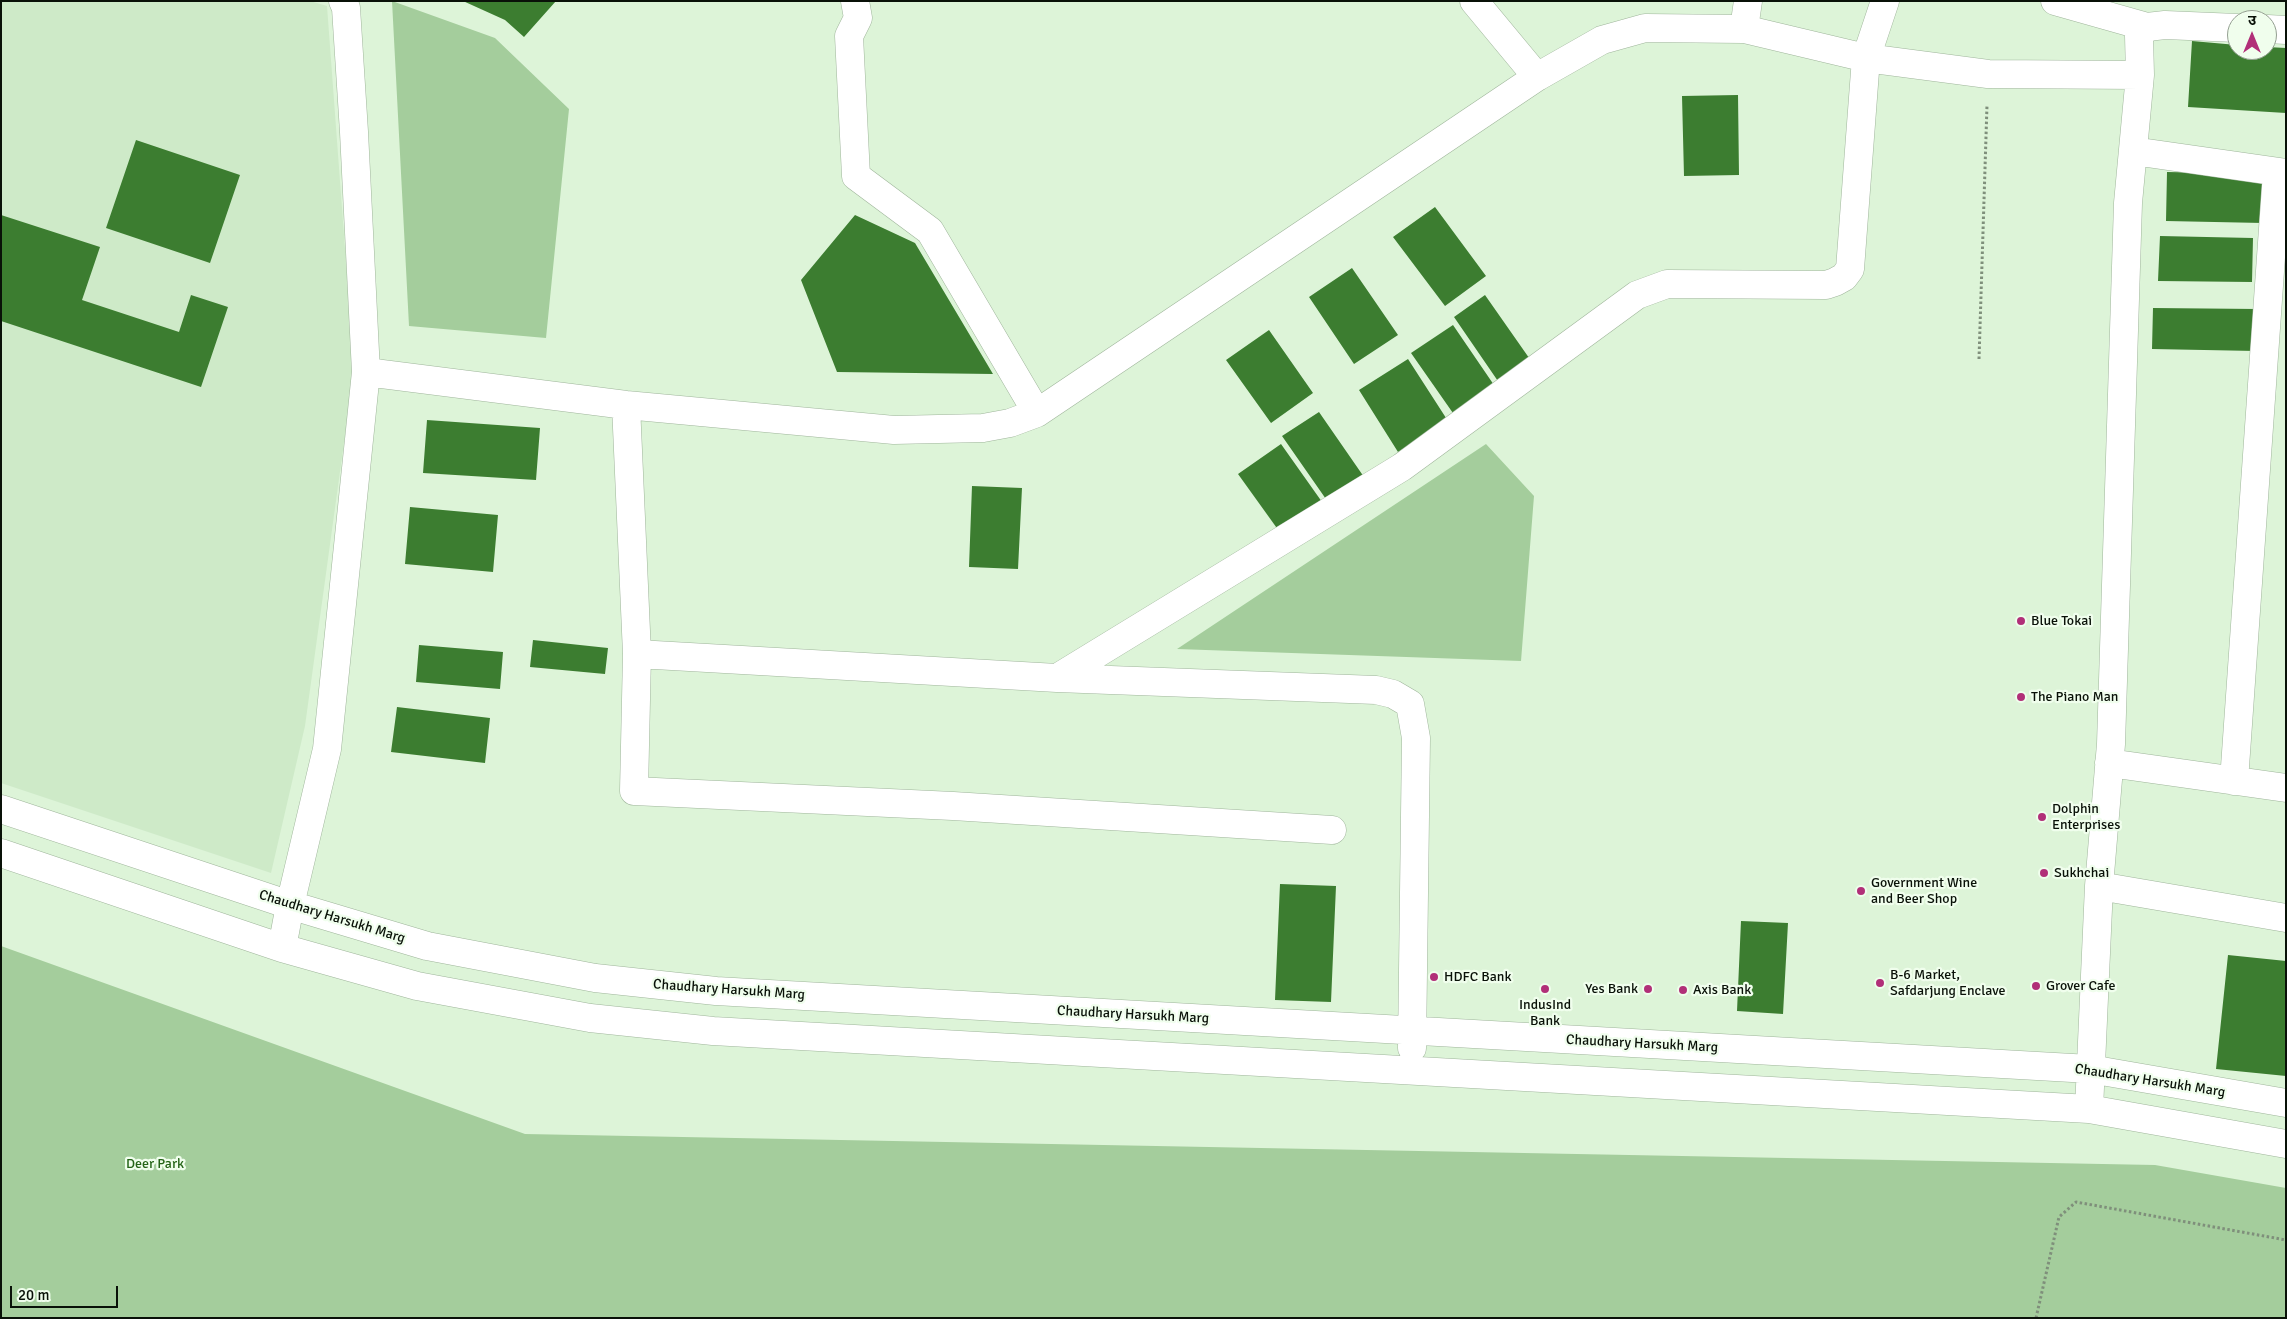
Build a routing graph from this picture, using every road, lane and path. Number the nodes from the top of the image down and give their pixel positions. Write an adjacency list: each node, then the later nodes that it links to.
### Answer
1 (343, 1): 17 (street)
2 (856, 1): 19 (street)
3 (1474, 1): 13 (street)
4 (1748, 1): 9 (street)
5 (1885, 1): 10 (street)
6 (2055, 1): 7 (street)
7 (2161, 18): 8 (street); 12 (street)
8 (2227, 27)
9 (1744, 29): 10 (street); 13 (street)
10 (1866, 58): 11 (street); 21 (street)
11 (1988, 74): 12 (street); 16 (path)
12 (2140, 75): 14 (street)
13 (1537, 77): 19 (street)
14 (2133, 151): 15 (street); 22 (street)
15 (2281, 172): 23 (street)
16 (1979, 359)
17 (366, 372): 18 (street); 29 (street)
18 (626, 405): 19 (street); 20 (street)
19 (1037, 414)
20 (638, 654): 21 (street); 26 (street)
21 (1057, 678): 32 (street)
22 (2110, 763): 23 (street); 28 (street)
23 (2234, 781): 24 (street)
24 (2286, 788)
25 (1, 809): 29 (street, Chaudhary Harsukh Marg)
26 (1332, 830)
27 (1, 853): 31 (street)
28 (2099, 886): 30 (street); 33 (street)
29 (290, 905): 31 (street); 32 (street, Chaudhary Harsukh Marg)
30 (2286, 918)
31 (282, 948): 34 (street)
32 (1412, 1031): 33 (street, Chaudhary Harsukh Marg); 34 (street)
33 (2090, 1069): 35 (street, Chaudhary Harsukh Marg); 36 (street)
34 (1411, 1071): 36 (street)
35 (2286, 1103)
36 (2089, 1109): 37 (street)
37 (2286, 1144)
38 (2286, 1240): 39 (path)
39 (2036, 1318)

